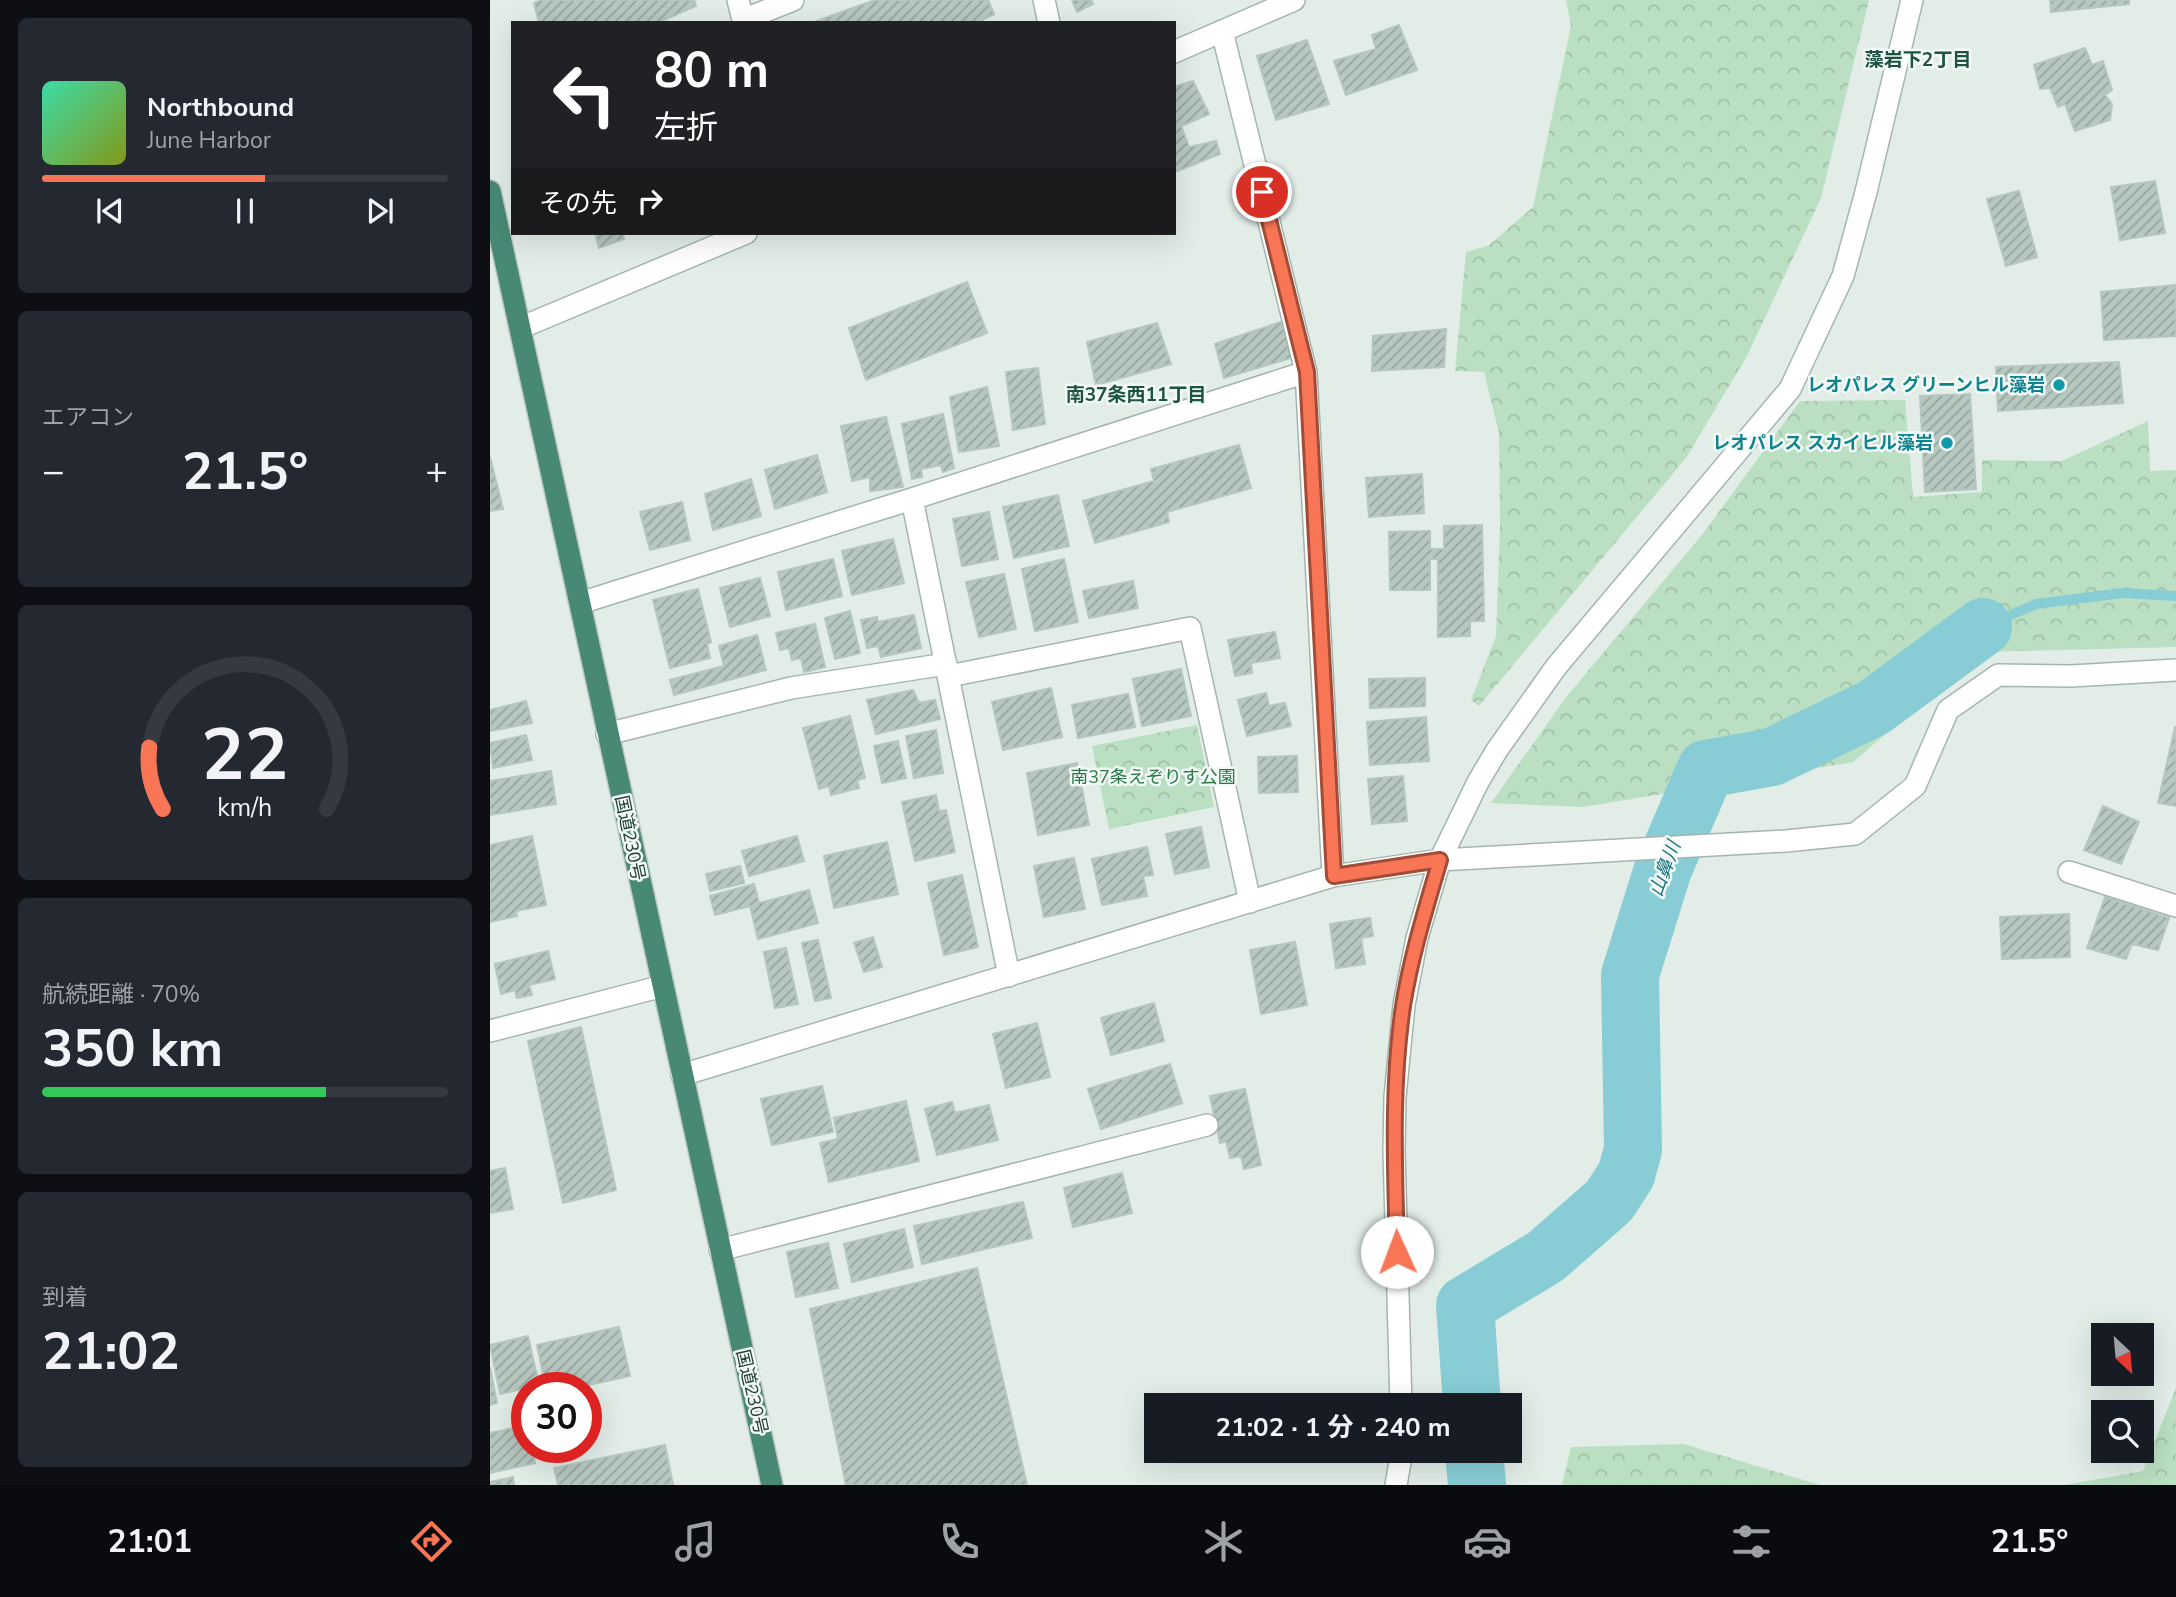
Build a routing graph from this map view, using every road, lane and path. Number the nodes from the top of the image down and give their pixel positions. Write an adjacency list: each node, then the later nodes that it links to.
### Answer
1 (738, 0): 2 (street)
2 (793, 0)
3 (1044, 0): 6 (street)
4 (1294, 0): 7 (street)
5 (1912, 0): 18 (street)
6 (1049, 21)
7 (1222, 31): 8 (street); 12 (street)
8 (1176, 51)
9 (490, 191): 11 (highway, 国道230号)
10 (741, 235): 11 (street)
11 (520, 328): 14 (highway, 国道230号)
12 (1307, 372): 13 (street); 20 (street)
13 (912, 499): 14 (street); 15 (street)
14 (580, 603): 17 (highway, 国道230号)
15 (948, 670): 17 (street); 21 (street); 23 (street)
16 (2176, 670): 18 (street)
17 (607, 734): 24 (highway, 国道230号)
18 (1440, 860): 20 (street); 29 (street)
19 (2069, 872): 22 (street)
20 (1334, 876): 21 (street)
21 (1250, 902): 23 (street)
22 (2176, 906)
23 (1009, 976): 26 (street)
24 (663, 986): 25 (street); 26 (highway, 国道230号)
25 (490, 1031)
26 (682, 1076): 28 (highway, 国道230号)
27 (1207, 1125): 28 (street)
28 (720, 1250): 31 (highway, 国道230号)
29 (1401, 1393)
30 (1400, 1463): 32 (street)
31 (772, 1485)
32 (1396, 1485)

